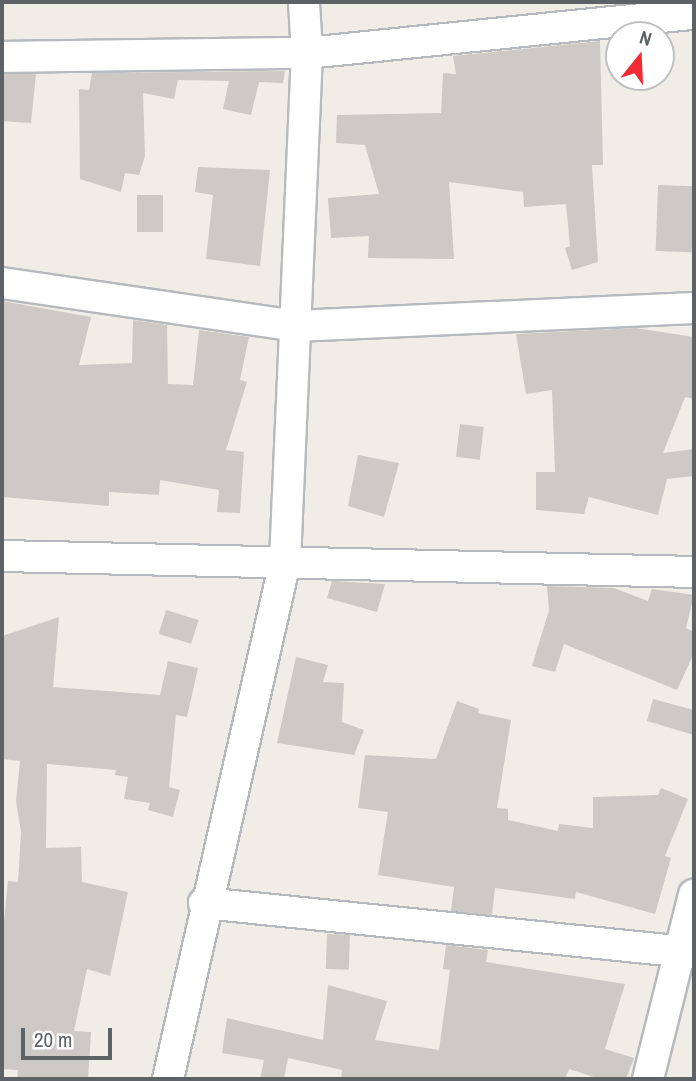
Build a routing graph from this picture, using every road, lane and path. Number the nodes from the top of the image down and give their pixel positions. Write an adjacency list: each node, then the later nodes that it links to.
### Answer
1 (304, 2): 3 (street)
2 (694, 14): 3 (street)
3 (307, 53): 4 (street); 7 (street)
4 (2, 57)
5 (2, 283): 7 (street)
6 (694, 308): 7 (street)
7 (295, 326): 9 (street)
8 (2, 556): 9 (street)
9 (285, 562): 10 (street); 12 (street)
10 (694, 572)
11 (694, 894): 13 (street)
12 (204, 903): 13 (street); 14 (street)
13 (687, 953): 15 (street)
14 (168, 1079)
15 (648, 1079)

